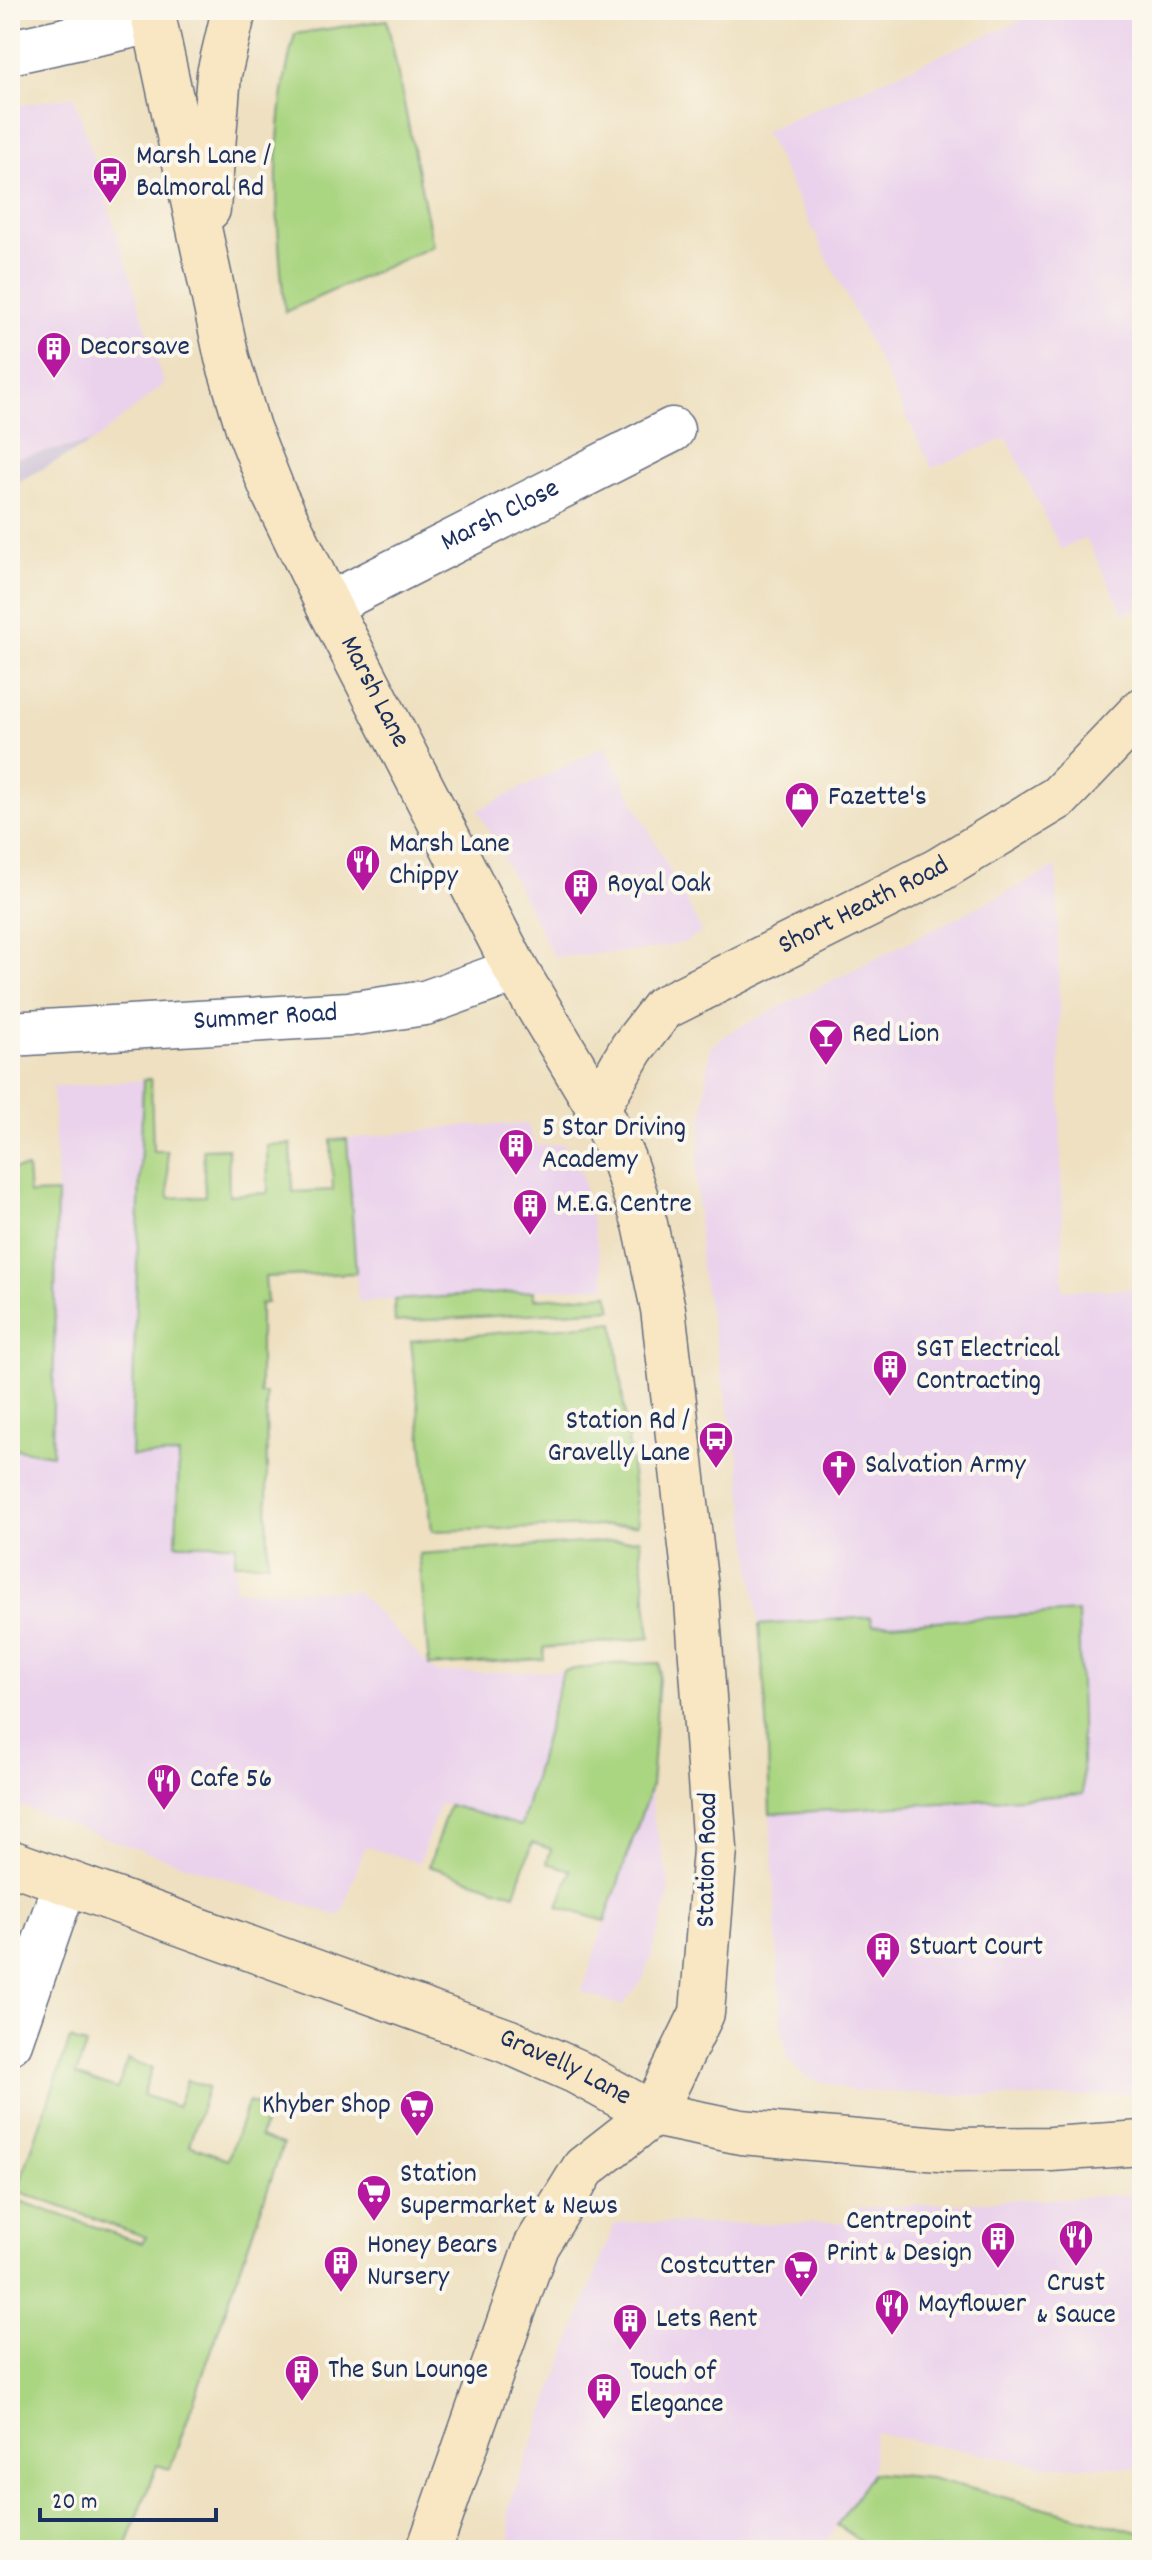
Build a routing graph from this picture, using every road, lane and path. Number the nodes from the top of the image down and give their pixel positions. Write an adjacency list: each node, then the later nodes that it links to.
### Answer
1 (234, 10): 4 (main road, Marsh Lane)
2 (153, 16): 3 (street); 4 (main road, Marsh Lane)
3 (10, 52)
4 (204, 255): 6 (main road, Marsh Lane)
5 (672, 430): 6 (street, Marsh Close)
6 (328, 605): 8 (main road, Marsh Lane)
7 (1142, 710): 10 (main road, Short Heath Road)
8 (516, 970): 9 (street, Summer Road); 10 (main road, Marsh Lane)
9 (10, 1034)
10 (598, 1107): 14 (main road, Station Road)
11 (10, 1862): 12 (main road, Gravelly Lane)
12 (65, 1883): 13 (street); 14 (main road, Gravelly Lane)
13 (10, 2042)
14 (653, 2114): 15 (main road, Gravelly Lane); 16 (main road, Station Road)
15 (1142, 2143)
16 (429, 2550)

